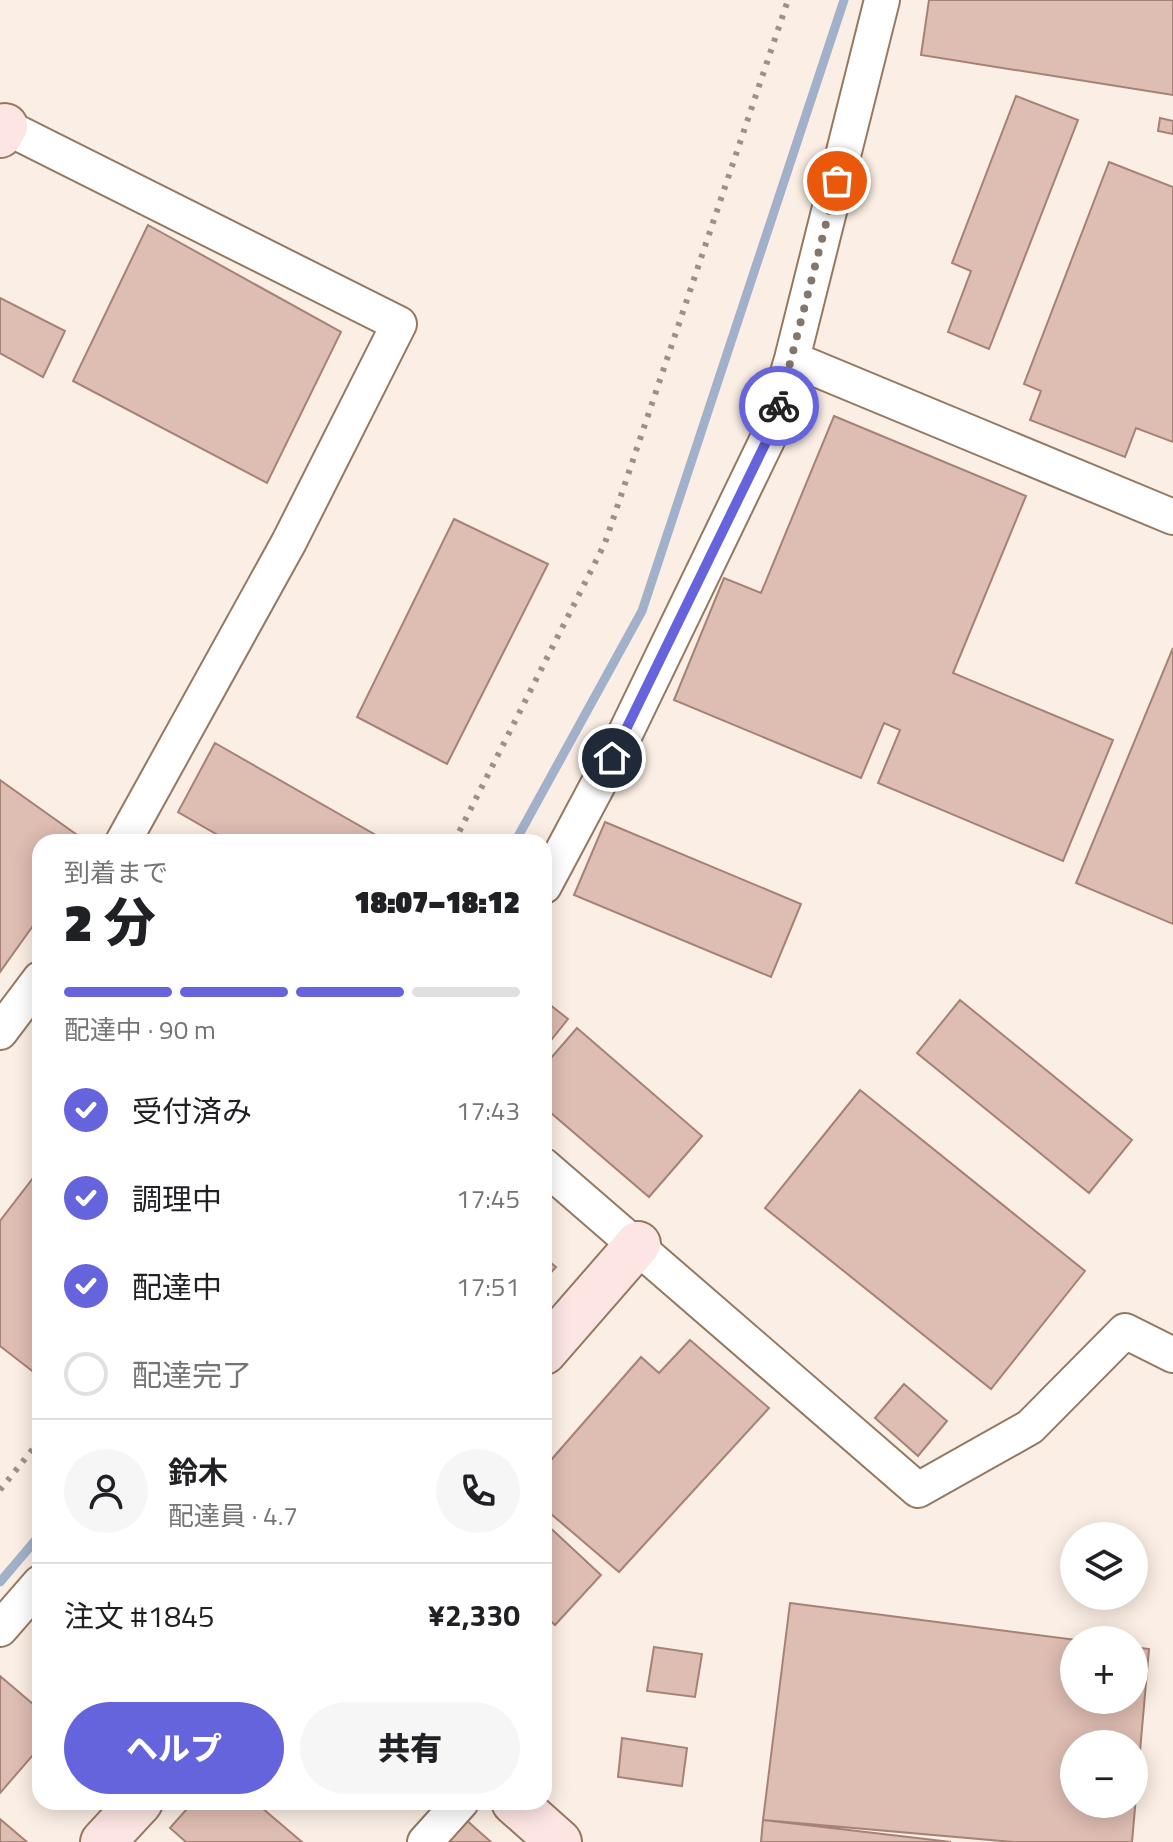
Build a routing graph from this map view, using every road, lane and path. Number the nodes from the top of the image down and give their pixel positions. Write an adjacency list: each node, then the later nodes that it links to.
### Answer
1 (882, 0): 3 (street)
2 (2, 128): 5 (street)
3 (792, 359): 4 (street); 6 (street)
4 (1173, 517)
5 (127, 834)
6 (552, 871)
7 (32, 990): 8 (street)
8 (0, 1032)
9 (552, 1173): 10 (street)
10 (638, 1244): 11 (street); 12 (street)
11 (552, 1343)
12 (1173, 1355)
13 (32, 1592): 14 (street)
14 (0, 1629)
15 (133, 1810): 18 (street)
16 (454, 1810): 19 (street)
17 (523, 1810): 20 (street)
18 (103, 1842)
19 (425, 1842)
20 (559, 1842)

